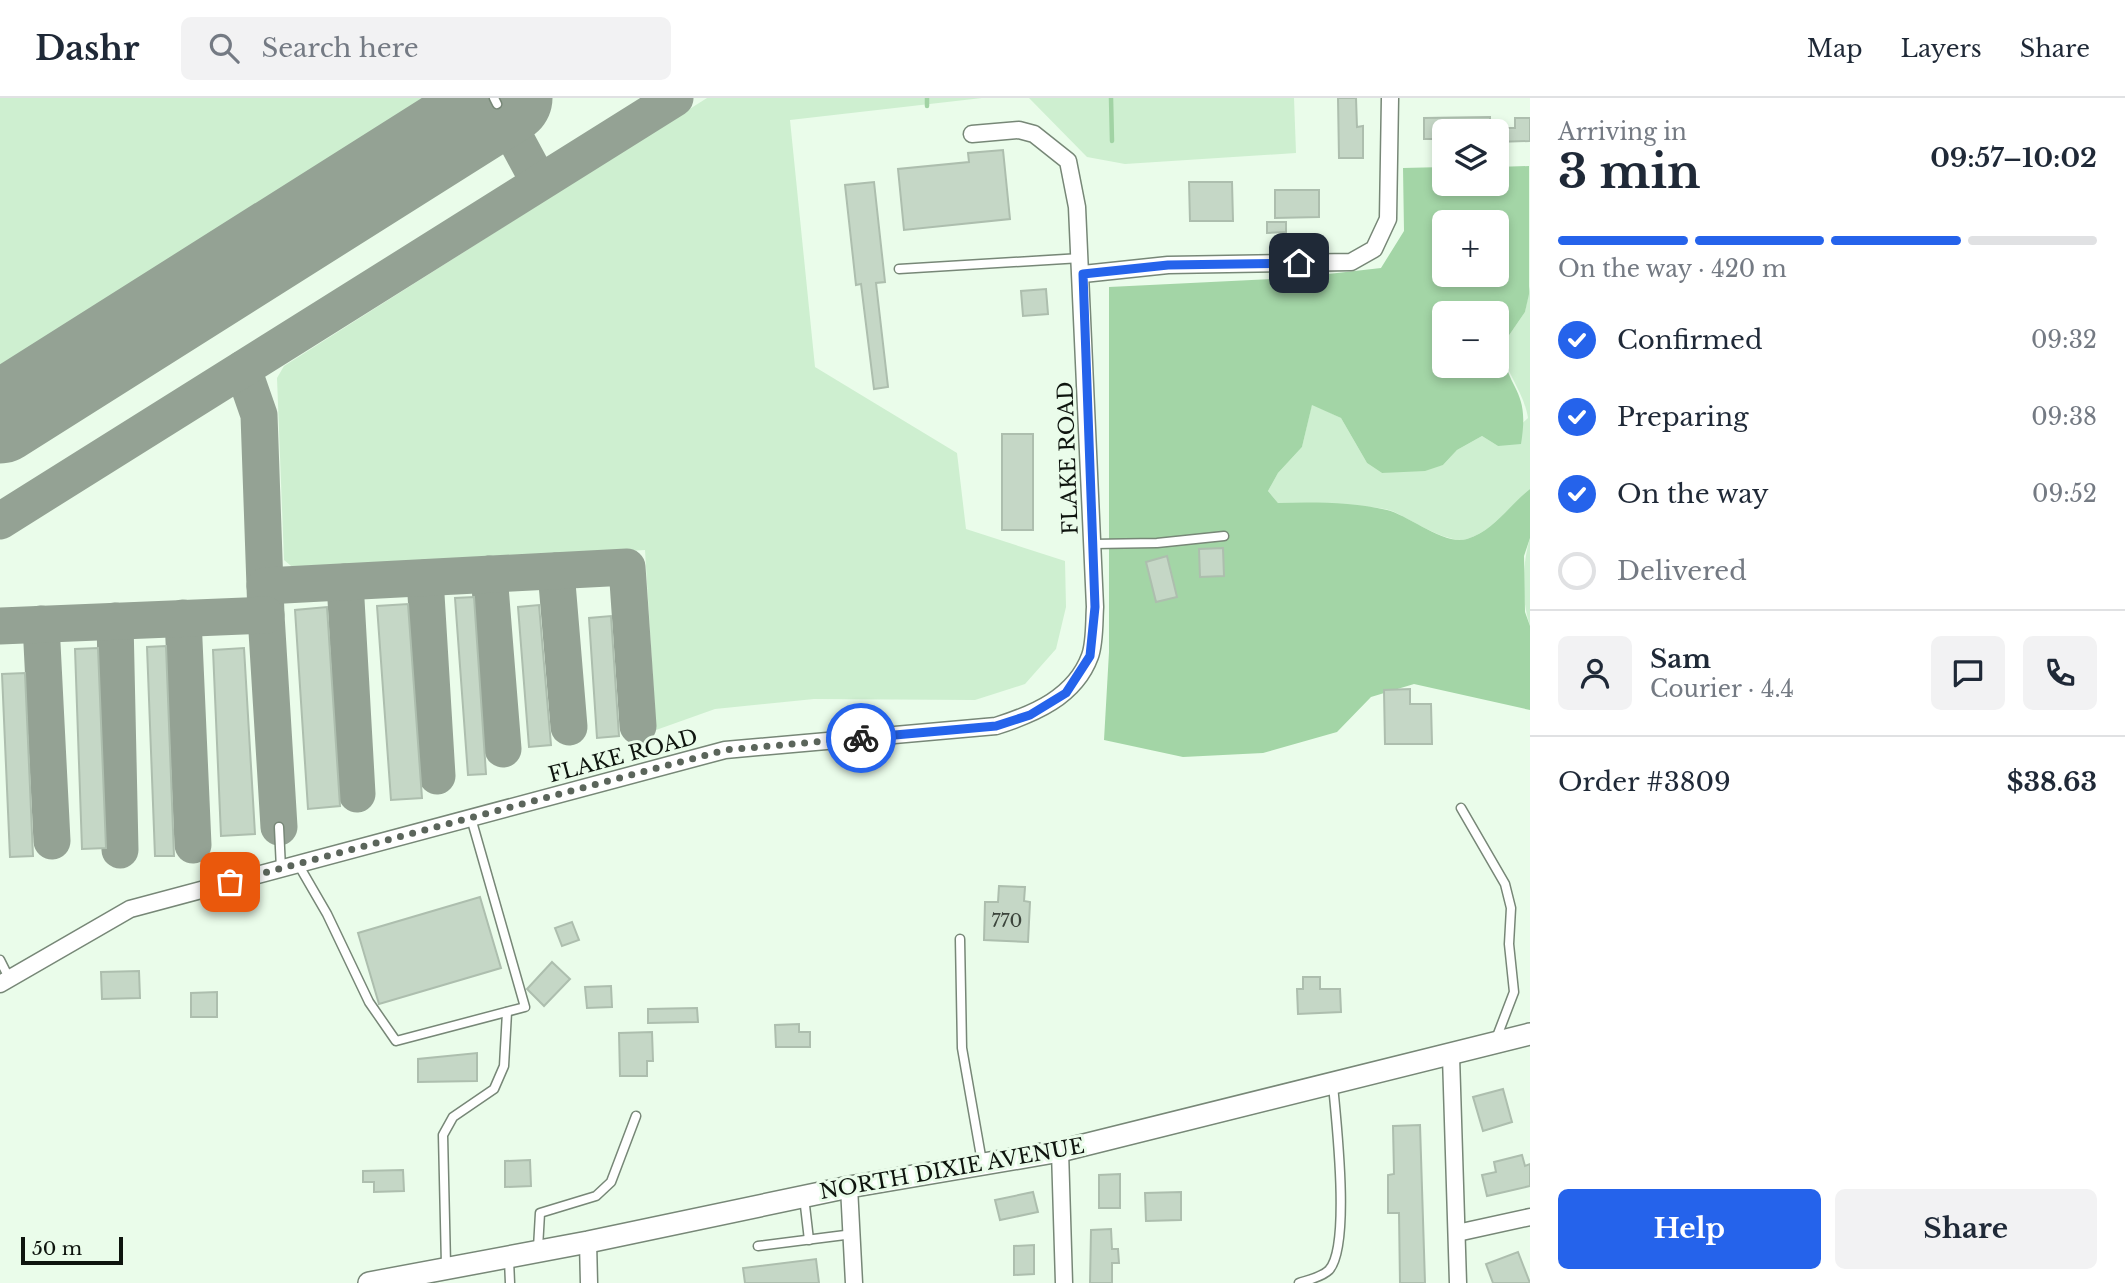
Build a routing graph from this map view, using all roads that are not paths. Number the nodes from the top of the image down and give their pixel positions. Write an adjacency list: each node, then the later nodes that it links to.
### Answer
1 (1390, 98): 3 (street)
2 (972, 134): 3 (street, FLAKE ROAD)
3 (1082, 266): 4 (lane); 6 (street, FLAKE ROAD)
4 (899, 269)
5 (1224, 536): 6 (lane)
6 (1093, 544): 8 (street, FLAKE ROAD)
7 (1461, 808): 17 (lane)
8 (471, 818): 10 (street, FLAKE ROAD); 15 (lane)
9 (279, 827): 11 (lane)
10 (298, 864): 11 (street, FLAKE ROAD); 15 (lane)
11 (281, 869): 14 (street, FLAKE ROAD)
12 (960, 939): 22 (lane)
13 (0, 960): 14 (lane)
14 (4, 981)
15 (507, 1012): 33 (lane)
16 (1530, 1034): 17 (street, NORTH DIXIE AVENUE)
17 (1493, 1045): 18 (street, NORTH DIXIE AVENUE)
18 (1451, 1056): 19 (street, NORTH DIXIE AVENUE); 27 (street)
19 (1333, 1085): 21 (street, NORTH DIXIE AVENUE); 39 (lane)
20 (636, 1116): 31 (lane)
21 (1060, 1151): 22 (street, NORTH DIXIE AVENUE); 38 (street)
22 (983, 1164): 23 (street, NORTH DIXIE AVENUE)
23 (849, 1187): 24 (street, NORTH DIXIE AVENUE); 26 (street)
24 (804, 1197): 28 (lane); 29 (street, NORTH DIXIE AVENUE)
25 (1530, 1217): 27 (street)
26 (853, 1234): 28 (lane); 37 (street)
27 (1457, 1234): 40 (street)
28 (809, 1240): 30 (lane)
29 (588, 1242): 31 (street, NORTH DIXIE AVENUE); 36 (street)
30 (758, 1247)
31 (538, 1251): 32 (street, NORTH DIXIE AVENUE)
32 (509, 1257): 33 (street, NORTH DIXIE AVENUE); 35 (lane)
33 (446, 1268): 34 (street, NORTH DIXIE AVENUE)
34 (369, 1283)
35 (510, 1283)
36 (589, 1283)
37 (855, 1283)
38 (1064, 1283)
39 (1299, 1283)
40 (1458, 1283)

